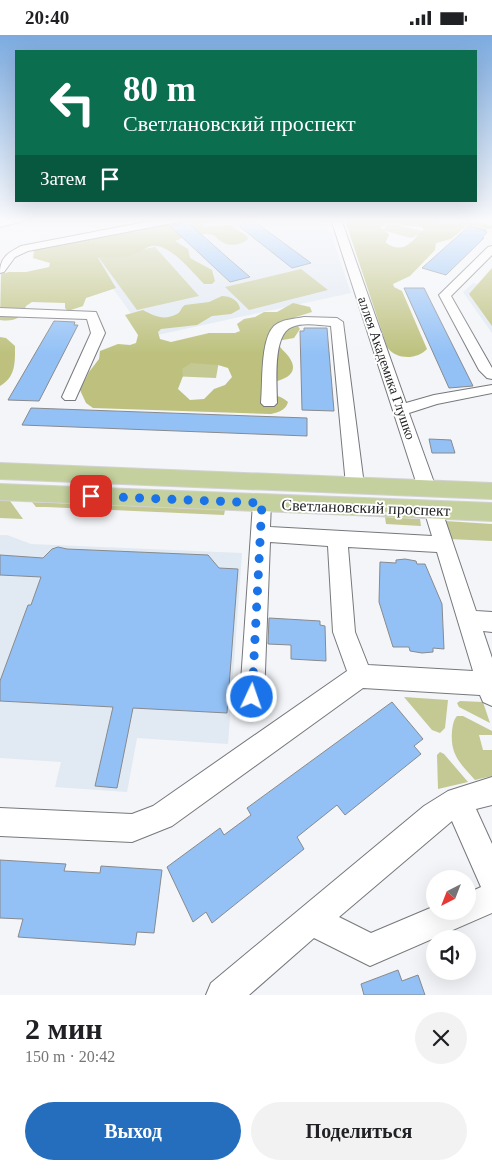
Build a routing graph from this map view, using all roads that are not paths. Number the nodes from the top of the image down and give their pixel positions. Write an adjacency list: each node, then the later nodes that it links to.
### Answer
1 (351, 264): 8 (street, аллея Академика Глушко)
2 (477, 264): 4 (street)
3 (0, 313): 6 (street)
4 (492, 375)
5 (492, 389): 8 (street)
6 (70, 397)
7 (269, 403): 10 (street)
8 (401, 410): 13 (street, аллея Академика Глушко)
9 (0, 471): 11 (main road, Светлановский проспект)
10 (355, 485): 11 (main road, Светлановский проспект); 13 (main road, Светлановский проспект)
11 (13, 486): 14 (main road, Светлановский проспект)
12 (492, 491): 13 (main road, Светлановский проспект)
13 (430, 499): 14 (main road, Светлановский проспект); 15 (main road, Светлановский проспект); 18 (street, аллея Академика Глушко)
14 (262, 503): 16 (lane)
15 (492, 513)
16 (261, 534): 17 (street); 23 (lane)
17 (337, 538): 18 (street); 21 (street)
18 (444, 545): 19 (street, аллея Академика Глушко)
19 (468, 620): 20 (street); 22 (street, аллея Академика Глушко)
20 (492, 621)
21 (360, 676): 22 (street); 26 (street)
22 (490, 689)
23 (252, 697)
24 (492, 791): 25 (street)
25 (458, 801): 27 (street); 30 (street)
26 (0, 822)
27 (492, 877)
28 (492, 898): 29 (street)
29 (476, 905)
30 (312, 920): 31 (street); 32 (street)
31 (440, 920)
32 (223, 995)

